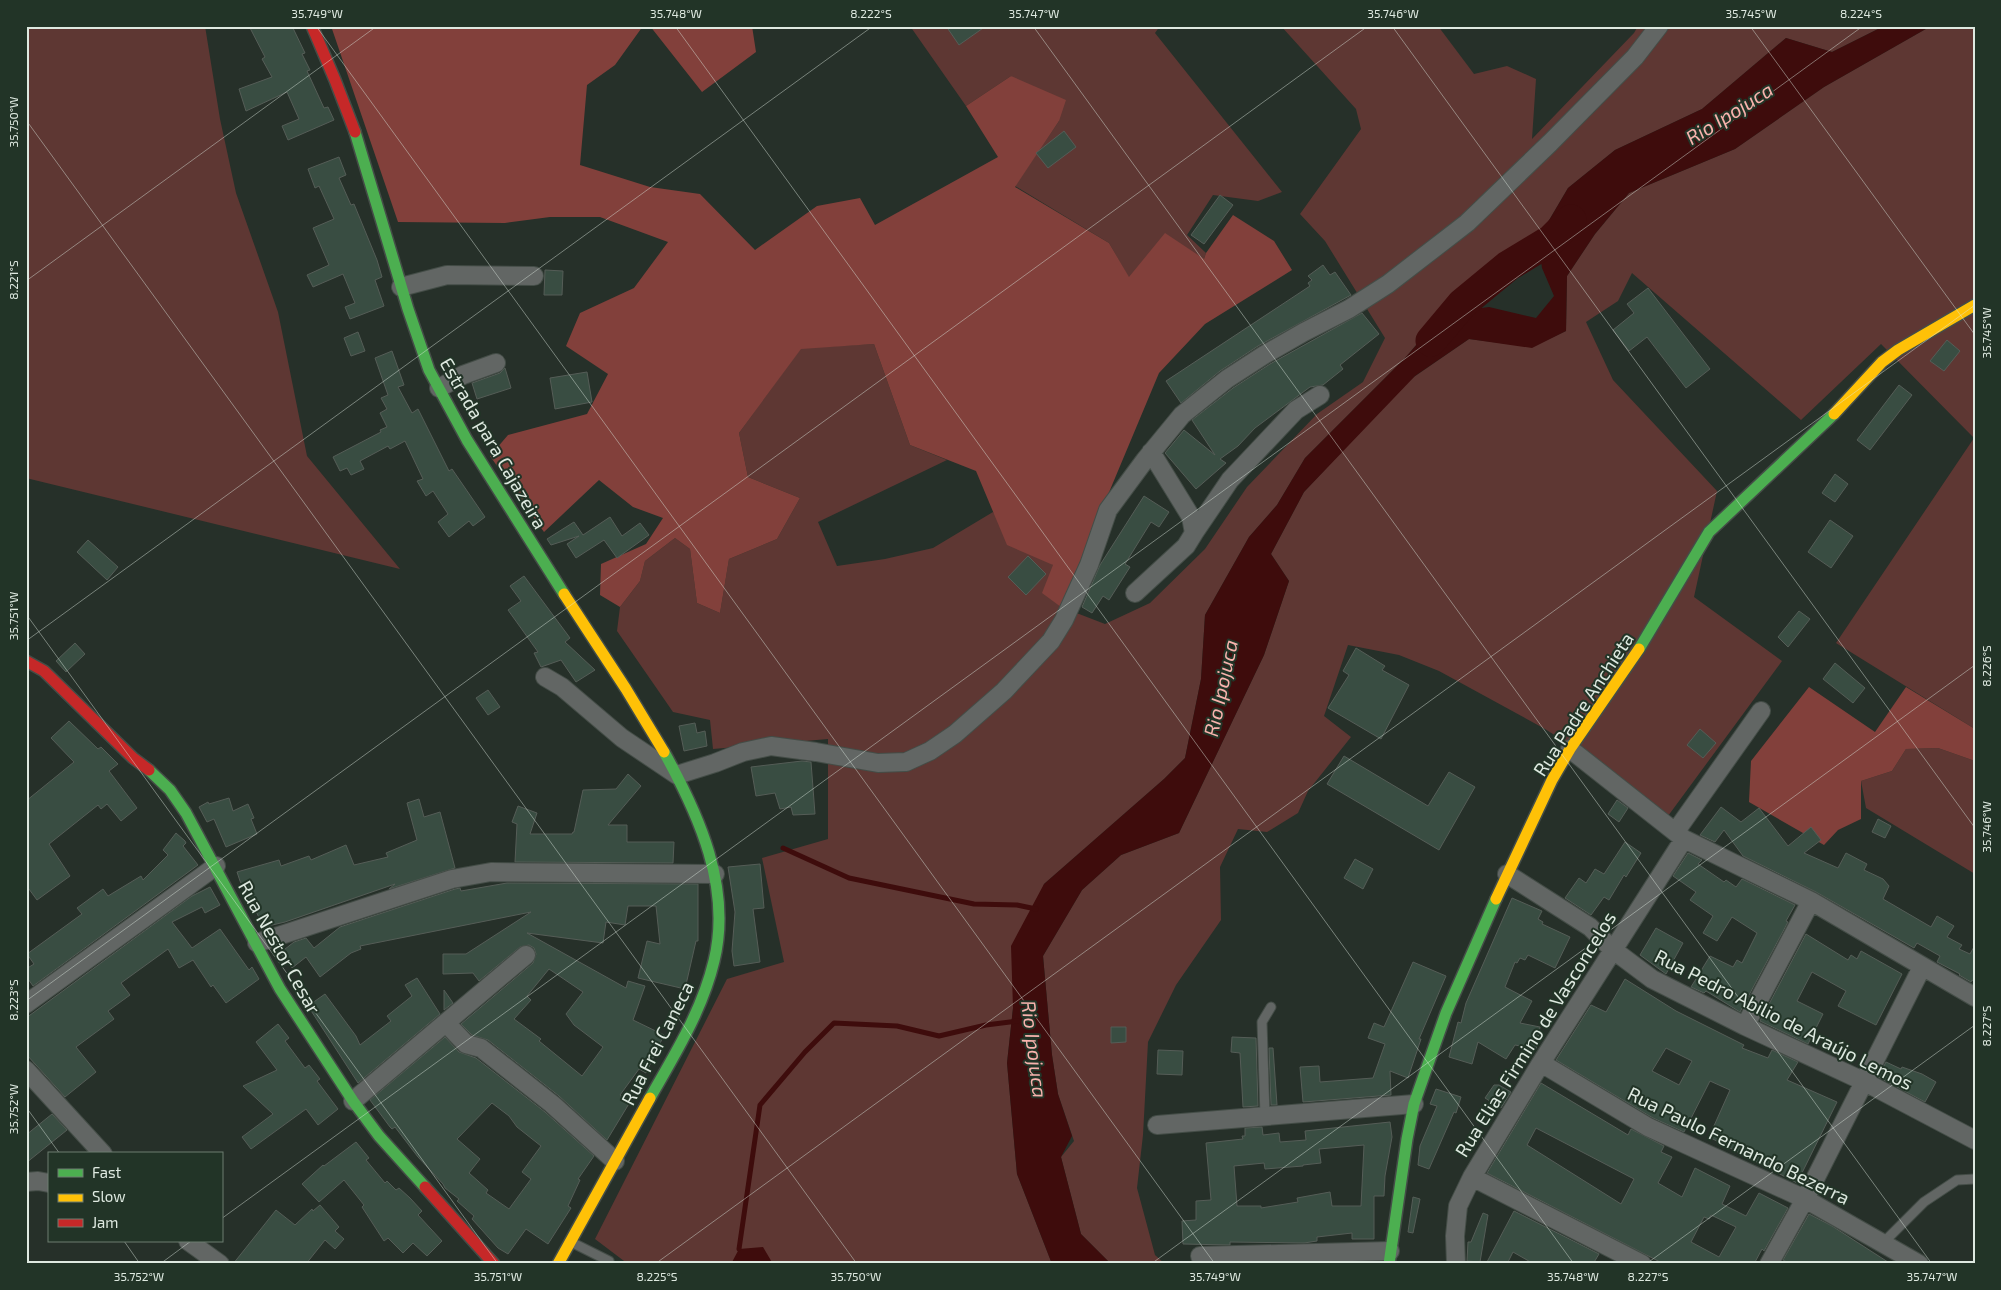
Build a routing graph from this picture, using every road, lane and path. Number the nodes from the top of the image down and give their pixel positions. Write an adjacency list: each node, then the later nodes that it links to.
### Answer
1 (312, 26): 4 (street, Estrada para Cajazeira)
2 (1659, 26): 9 (street)
3 (534, 276): 4 (street)
4 (401, 287): 7 (street, Estrada para Cajazeira)
5 (1975, 305): 15 (street, Rua Padre Anchieta)
6 (496, 363): 7 (street)
7 (439, 388): 16 (street, Estrada para Cajazeira)
8 (1320, 395): 10 (street)
9 (1151, 452): 10 (street); 16 (street)
10 (1194, 533): 11 (street)
11 (1136, 593)
12 (26, 661): 19 (street, Rua Nestor Cesar)
13 (545, 677): 16 (street)
14 (1761, 710): 18 (street, Rua Elias Firmino de Vasconcelos)
15 (1570, 749): 18 (street); 21 (street, Rua Padre Anchieta)
16 (677, 775): 17 (street, Estrada para Cajazeira)
17 (699, 820): 20 (street, Rua Frei Caneca)
18 (1680, 835): 22 (street); 24 (street, Rua Elias Firmino de Vasconcelos)
19 (216, 866): 23 (street, Rua Nestor Cesar); 28 (street)
20 (715, 874): 23 (street); 41 (street, Rua Frei Caneca)
21 (1507, 874): 24 (street, Rua Pedro Abilio de Araújo Lemos); 36 (street, Rua Padre Anchieta)
22 (1811, 901): 26 (street); 31 (street)
23 (257, 943): 35 (street, Rua Nestor Cesar)
24 (1612, 949): 31 (street, Rua Pedro Abilio de Araújo Lemos); 32 (street, Rua Elias Firmino de Vasconcelos)
25 (526, 955): 30 (street)
26 (1922, 967): 27 (street); 34 (street)
27 (1975, 997)
28 (26, 1004)
29 (1271, 1006): 37 (lane)
30 (446, 1024): 35 (street); 41 (street)
31 (1745, 1026): 34 (street, Rua Pedro Abilio de Araújo Lemos)
32 (1541, 1063): 42 (street, Rua Elias Firmino de Vasconcelos); 46 (street, Rua Paulo Fernando Bezerra)
33 (26, 1070): 40 (street)
34 (1863, 1081): 39 (street, Rua Pedro Abilio de Araújo Lemos); 46 (street)
35 (353, 1102): 54 (street, Rua Nestor Cesar)
36 (1414, 1104): 37 (street); 51 (street, Rua Padre Anchieta)
37 (1265, 1116): 38 (street)
38 (1157, 1125)
39 (1975, 1140)
40 (101, 1152)
41 (615, 1162): 48 (street, Rua Frei Caneca)
42 (1472, 1177): 57 (street, Rua Elias Firmino de Vasconcelos); 58 (street)
43 (1975, 1179): 49 (lane)
44 (26, 1182): 45 (street)
45 (48, 1183)
46 (1805, 1199): 49 (street, Rua Paulo Fernando Bezerra); 59 (street)
47 (189, 1242): 53 (street)
48 (570, 1242): 55 (street, Rua Frei Caneca); 56 (lane)
49 (1883, 1243): 60 (street, Rua Paulo Fernando Bezerra)
50 (1200, 1256): 52 (street)
51 (1390, 1257): 52 (street)
52 (1268, 1259)
53 (220, 1264)
54 (494, 1264)
55 (558, 1264)
56 (608, 1264)
57 (1456, 1264)
58 (1642, 1264)
59 (1769, 1264)
60 (1919, 1264)

